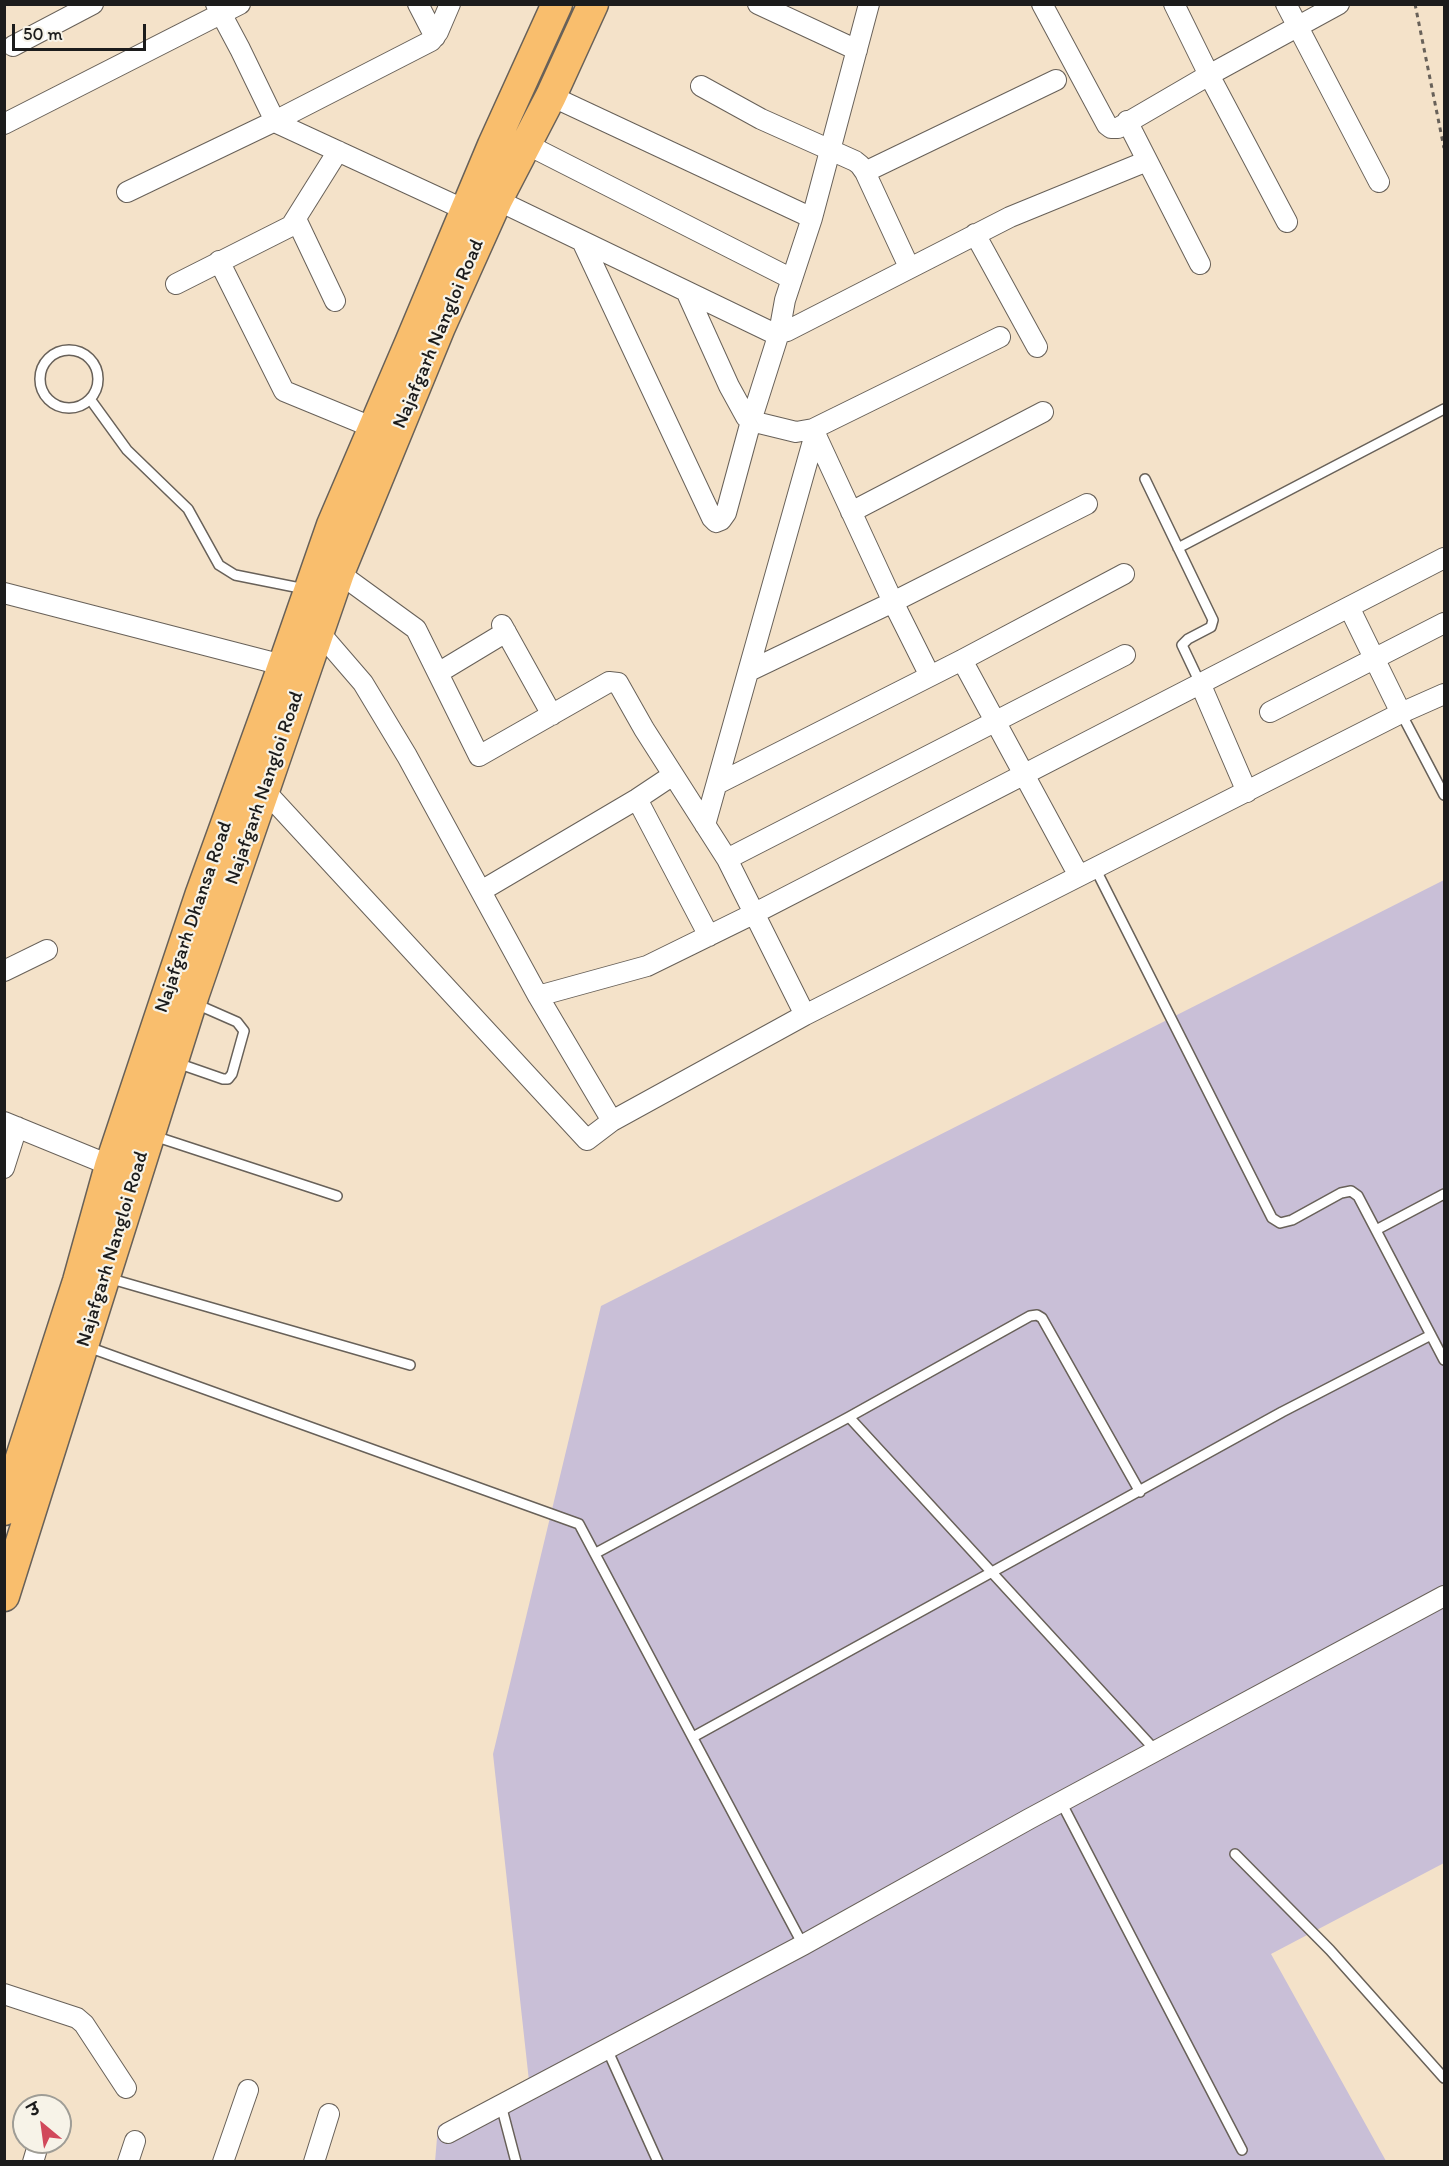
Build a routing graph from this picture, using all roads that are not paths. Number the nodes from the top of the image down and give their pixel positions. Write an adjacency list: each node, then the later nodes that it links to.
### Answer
1 (93, 4): 16 (street)
2 (240, 4): 13 (street)
3 (418, 4): 15 (street)
4 (450, 4): 15 (street)
5 (557, 4): 32 (main road)
6 (593, 4): 21 (main road, Najafgarh Nangloi Road)
7 (758, 4): 17 (street)
8 (869, 4): 17 (street)
9 (1042, 4): 23 (street)
10 (1174, 4): 18 (street)
11 (1287, 4): 14 (street)
12 (1339, 4): 14 (street)
13 (219, 9): 22 (street); 24 (street)
14 (1298, 27): 18 (street); 30 (street)
15 (435, 37): 22 (street)
16 (13, 46)
17 (857, 50): 26 (street)
18 (1209, 75): 23 (street); 35 (street)
19 (1056, 80): 29 (street)
20 (701, 86): 26 (street)
21 (551, 96): 25 (main road, Najafgarh Nangloi Road); 33 (street)
22 (275, 121): 27 (street); 31 (street)
23 (1127, 121): 28 (street)
24 (4, 124)
25 (526, 144): 32 (main road, Najafgarh Nangloi Road); 41 (street)
26 (830, 150): 29 (street); 33 (street)
27 (338, 151): 32 (street); 34 (street)
28 (1147, 161): 36 (street); 39 (street)
29 (865, 172): 40 (street)
30 (1379, 182)
31 (127, 192)
32 (483, 210): 37 (street); 52 (main road); 59 (main road, Najafgarh Nangloi Road)
33 (812, 218): 41 (street)
34 (296, 219): 38 (street); 44 (street)
35 (1287, 222)
36 (975, 234): 40 (street); 47 (street)
37 (582, 241): 43 (street); 51 (street)
38 (219, 261): 42 (street); 52 (street)
39 (1200, 264)
40 (909, 267): 45 (street)
41 (792, 279): 45 (street)
42 (176, 284)
43 (686, 291): 45 (street); 51 (street)
44 (335, 301)
45 (779, 333): 51 (street)
46 (1000, 337): 53 (street)
47 (1037, 347)
48 (90, 399): 48 (lane); 61 (lane)
49 (1444, 409): 57 (lane)
50 (1043, 412): 56 (street)
51 (751, 420): 53 (street)
52 (374, 428): 61 (main road)
53 (814, 432): 56 (street); 71 (street)
54 (1144, 479): 57 (lane)
55 (1087, 504): 63 (street)
56 (851, 512): 63 (street)
57 (1178, 548): 74 (lane)
58 (1444, 558): 64 (street)
59 (339, 573): 66 (main road, Najafgarh Nangloi Road); 72 (street)
60 (1124, 574): 69 (street)
61 (310, 590): 66 (main road)
62 (4, 593): 70 (street)
63 (893, 602): 71 (street); 73 (street)
64 (1349, 607): 68 (street); 74 (street)
65 (1444, 623): 68 (street)
66 (308, 628): 70 (main road, Najafgarh Nangloi Road); 90 (street)
67 (1125, 655): 79 (street)
68 (1374, 658): 76 (street); 77 (street)
69 (962, 660): 73 (street); 79 (street)
70 (294, 668): 83 (main road, Najafgarh Nangloi Road); 93 (main road, Najafgarh Dhansa Road)
71 (749, 671): 82 (street)
72 (438, 673): 78 (street); 78 (street)
73 (930, 676): 82 (street)
74 (1200, 683): 80 (street); 84 (street)
75 (1444, 694): 77 (street)
76 (1270, 712)
77 (1401, 713): 84 (street); 85 (lane)
78 (552, 715): 81 (street)
79 (995, 721): 80 (street); 88 (street)
80 (1023, 774): 89 (street); 91 (street)
81 (673, 775): 86 (street); 87 (street)
82 (717, 784): 87 (street)
83 (265, 791): 93 (main road, Najafgarh Nangloi Road); 100 (street)
84 (1247, 792): 89 (street)
85 (1444, 795)
86 (637, 799): 90 (street); 92 (street)
87 (705, 825): 88 (street)
88 (727, 859): 91 (street)
89 (1087, 872): 98 (street); 107 (lane)
90 (481, 891): 96 (street)
91 (755, 913): 92 (street); 98 (street)
92 (709, 936): 96 (street)
93 (200, 938): 97 (main road, Najafgarh Nangloi Road); 99 (main road, Najafgarh Dhansa Road)
94 (47, 950): 95 (street)
95 (4, 971)
96 (538, 996): 100 (street)
97 (191, 1001): 99 (main road, Najafgarh Nangloi Road); 99 (lane)
98 (805, 1015): 100 (street)
99 (162, 1065): 102 (main road, Najafgarh Nangloi Road); 104 (main road, Najafgarh Dhansa Road)
100 (612, 1121)
101 (11, 1124): 103 (street); 104 (street)
102 (148, 1135): 104 (main road, Najafgarh Nangloi Road); 106 (lane)
103 (4, 1168)
104 (123, 1171): 108 (main road, Najafgarh Nangloi Road); 110 (main road, Najafgarh Dhansa Road)
105 (1444, 1194): 107 (lane)
106 (337, 1196)
107 (1376, 1230): 109 (lane)
108 (106, 1277): 110 (main road, Najafgarh Nangloi Road); 112 (lane)
109 (1431, 1335): 111 (lane); 114 (lane)
110 (72, 1342): 115 (main road, Najafgarh Dhansa Road); 116 (lane); 118 (main road, Najafgarh Nangloi Road)
111 (1444, 1360)
112 (410, 1365)
113 (849, 1417): 114 (lane); 116 (lane); 117 (lane)
114 (1140, 1491): 117 (lane)
115 (4, 1510)
116 (596, 1553): 120 (lane)
117 (991, 1572): 120 (lane); 121 (lane)
118 (4, 1596)
119 (1444, 1596): 121 (street)
120 (693, 1737): 124 (lane)
121 (1156, 1751): 122 (street)
122 (1060, 1802): 124 (street); 134 (lane)
123 (1235, 1854): 127 (lane)
124 (803, 1945): 126 (street)
125 (4, 1994): 128 (street)
126 (608, 2049): 130 (street); 139 (lane)
127 (1444, 2078)
128 (126, 2088)
129 (248, 2090): 136 (street)
130 (501, 2105): 132 (street); 138 (lane)
131 (329, 2114): 137 (street)
132 (448, 2133)
133 (135, 2141): 135 (street)
134 (1242, 2150)
135 (128, 2162)
136 (223, 2162)
137 (314, 2162)
138 (516, 2162)
139 (658, 2162)

